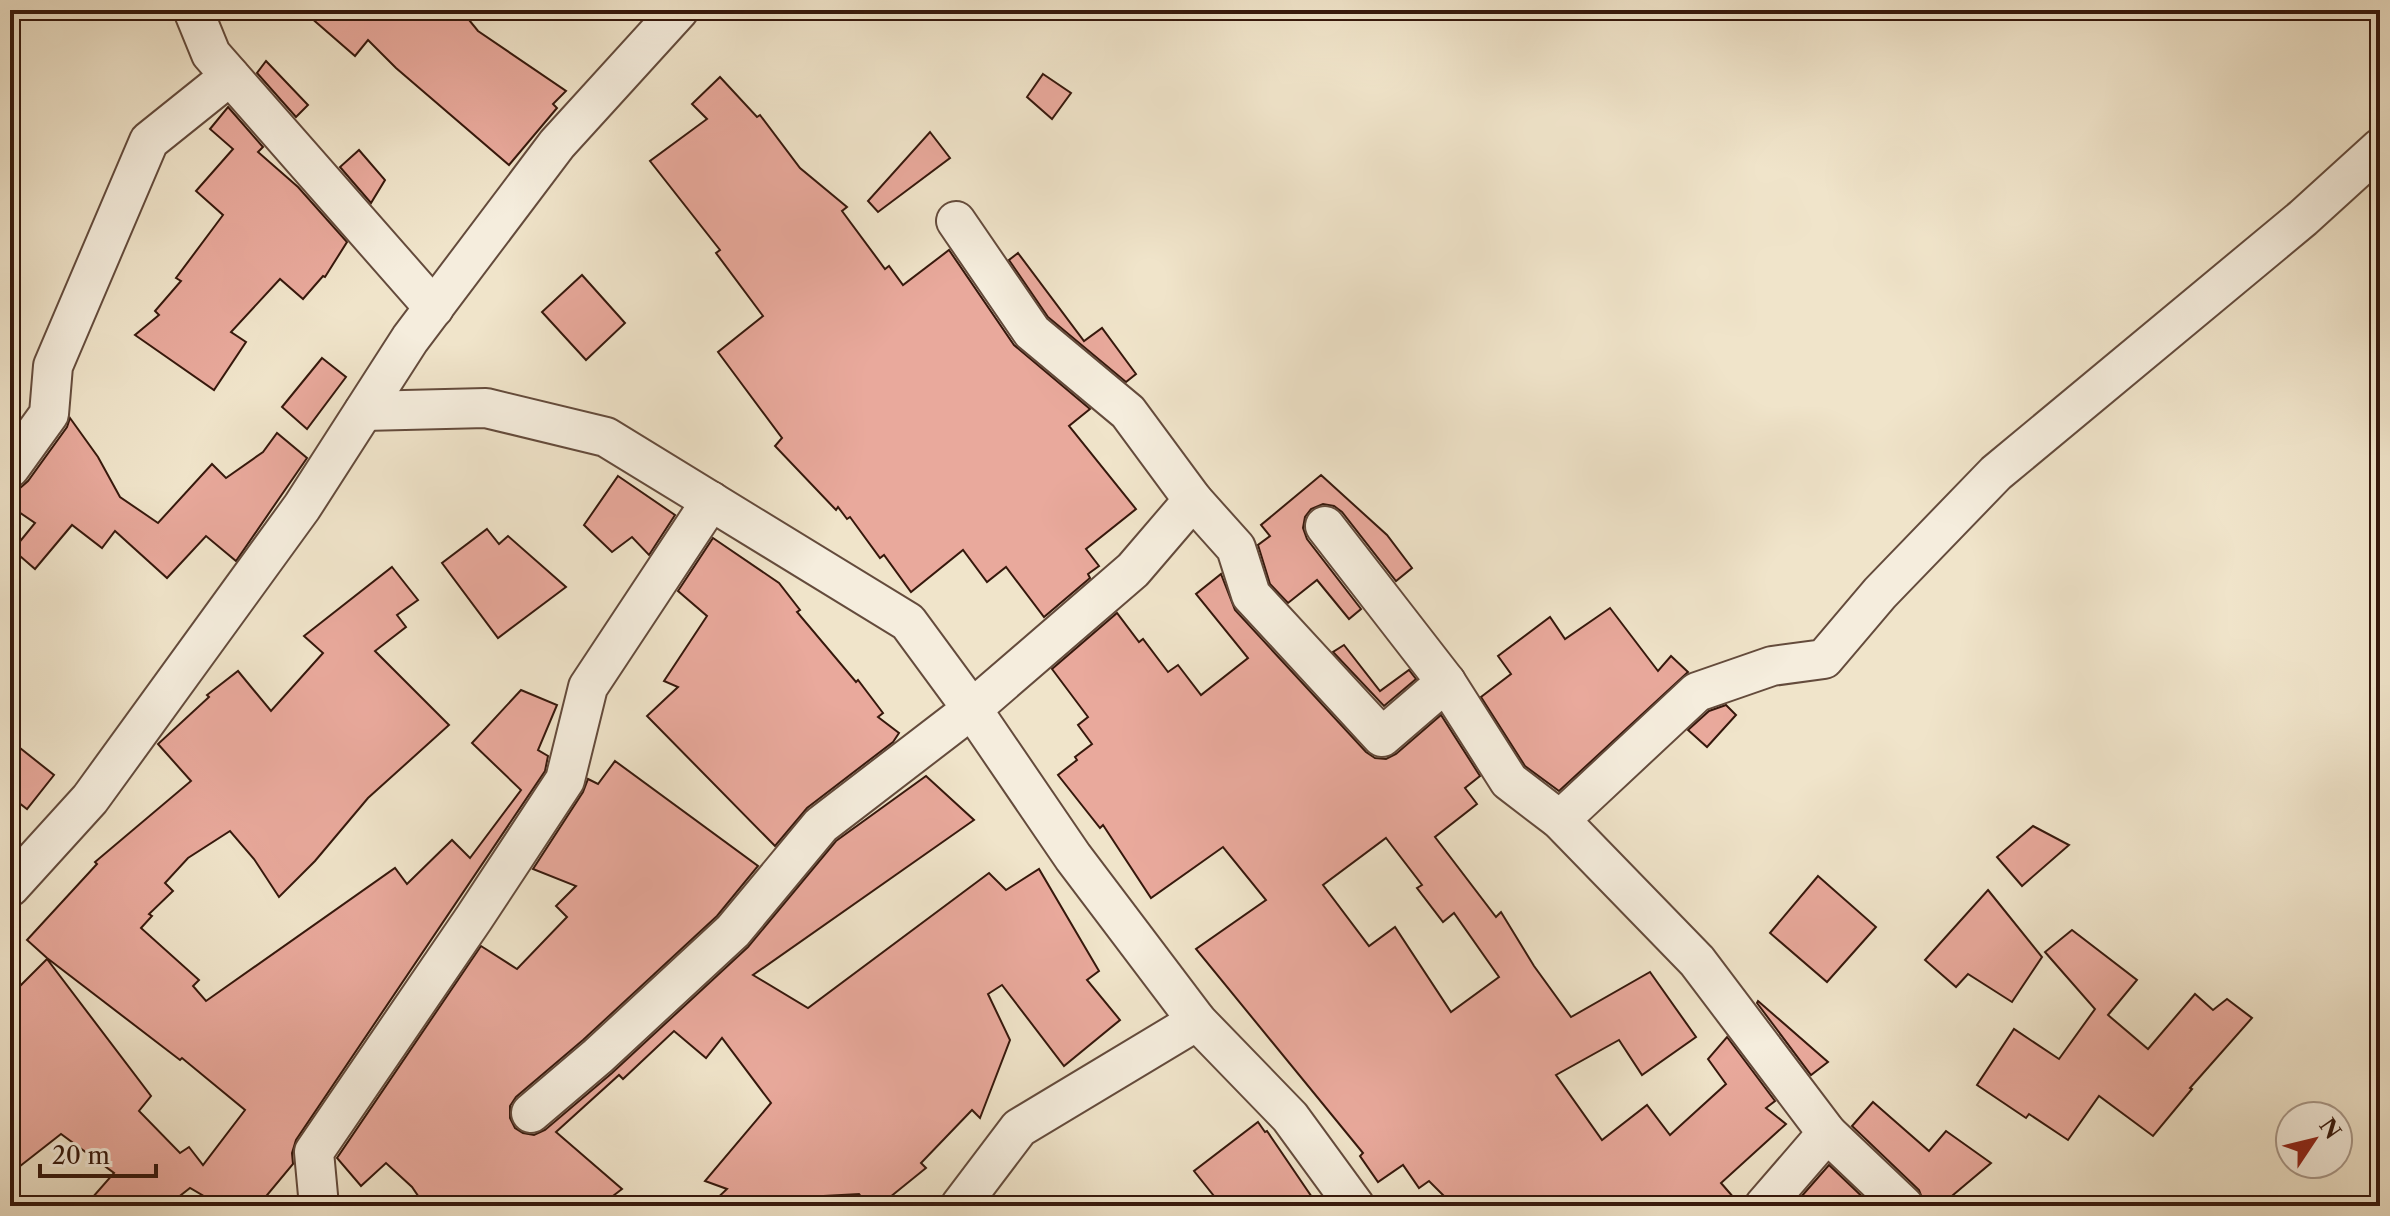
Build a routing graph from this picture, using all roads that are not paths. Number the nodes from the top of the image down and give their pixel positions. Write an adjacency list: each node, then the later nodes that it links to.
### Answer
1 (193, 10): 3 (street)
2 (679, 10): 6 (street)
3 (230, 76): 6 (street); 8 (street)
4 (2380, 148): 14 (street)
5 (956, 221): 9 (street)
6 (434, 308): 7 (street)
7 (364, 411): 10 (street); 15 (street)
8 (10, 468)
9 (1193, 500): 12 (street); 13 (street)
10 (711, 501): 13 (street); 19 (street)
11 (1325, 526): 12 (street)
12 (1446, 682): 14 (street)
13 (972, 709): 16 (street); 17 (street)
14 (1560, 820): 18 (street)
15 (10, 887)
16 (1197, 1021): 20 (street); 21 (street)
17 (531, 1113)
18 (1827, 1133): 22 (street); 23 (street)
19 (319, 1206)
20 (960, 1206)
21 (1355, 1206)
22 (1764, 1206)
23 (1904, 1206)

